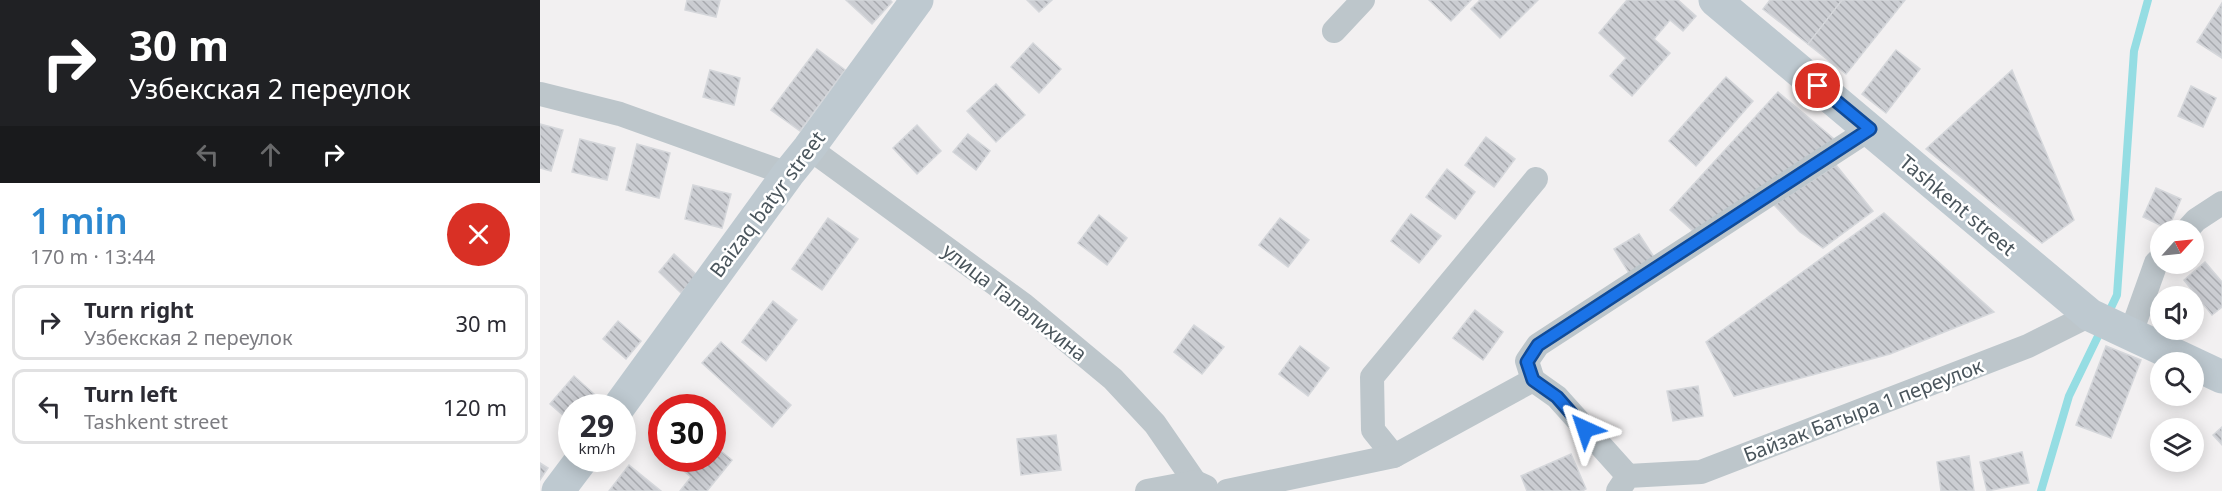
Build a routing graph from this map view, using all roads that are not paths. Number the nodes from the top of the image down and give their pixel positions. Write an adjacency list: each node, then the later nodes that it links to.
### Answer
1 (917, 0): 7 (main road, Baizaq batyr street)
2 (1363, 0): 4 (street)
3 (1715, 0): 6 (main road, Tashkent street)
4 (1334, 31)
5 (540, 94): 8 (street)
6 (1870, 129): 13 (main road, Tashkent street); 16 (street)
7 (809, 148): 8 (main road, Baizaq batyr street); 21 (street, улица Талалихина)
8 (788, 174): 17 (main road, Baizaq batyr street)
9 (1536, 179): 18 (street)
10 (2222, 203): 11 (street)
11 (2196, 220)
12 (2152, 274): 14 (street)
13 (2090, 315): 14 (main road, Tashkent street); 20 (street, Байзак Батыра 1 переулок)
14 (2131, 333): 15 (main road, Tashkent street)
15 (2222, 377)
16 (1533, 380): 18 (street); 20 (street, Байзак Батыра 1 переулок)
17 (628, 394)
18 (1394, 456): 24 (street)
19 (572, 472): 22 (main road)
20 (1623, 484)
21 (1205, 487): 23 (street)
22 (558, 491)
23 (1147, 491)
24 (1227, 491)

